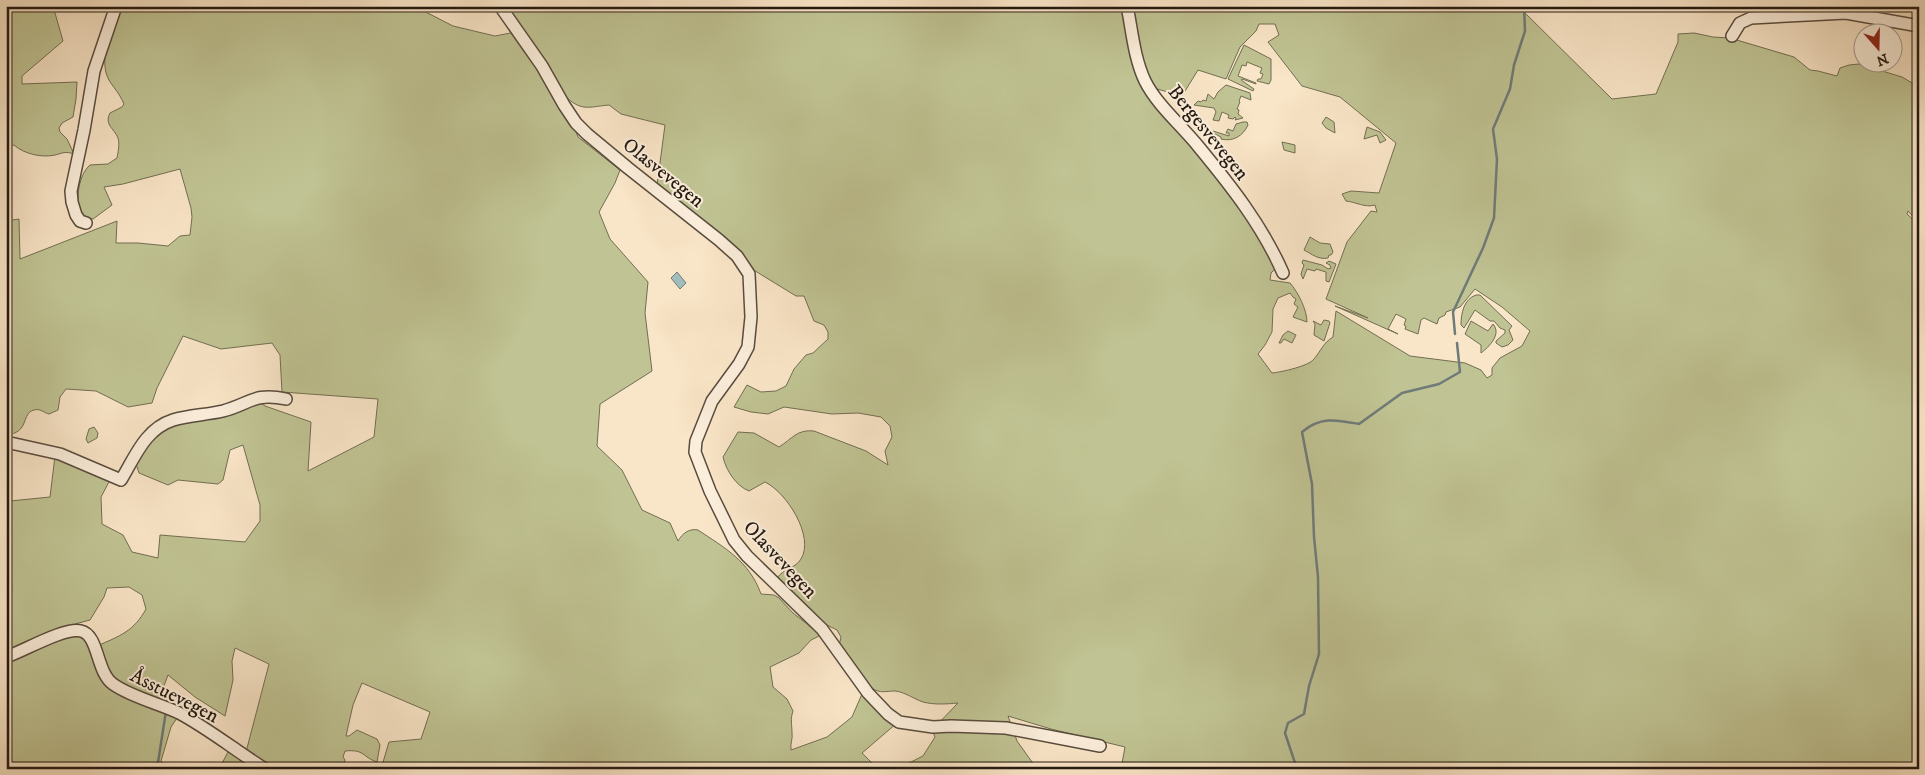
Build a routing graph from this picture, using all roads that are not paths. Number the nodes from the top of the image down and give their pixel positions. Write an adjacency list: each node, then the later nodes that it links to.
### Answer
1 (116, 6): 6 (street)
2 (500, 6): 11 (street, Olasvevegen)
3 (1127, 6): 7 (street, Bergesvevegen)
4 (1919, 26): 5 (street)
5 (1732, 36)
6 (86, 223)
7 (1283, 273)
8 (286, 399): 9 (street)
9 (6, 442)
10 (6, 657): 12 (street, Åsstuevegen)
11 (1100, 746)
12 (265, 769)

